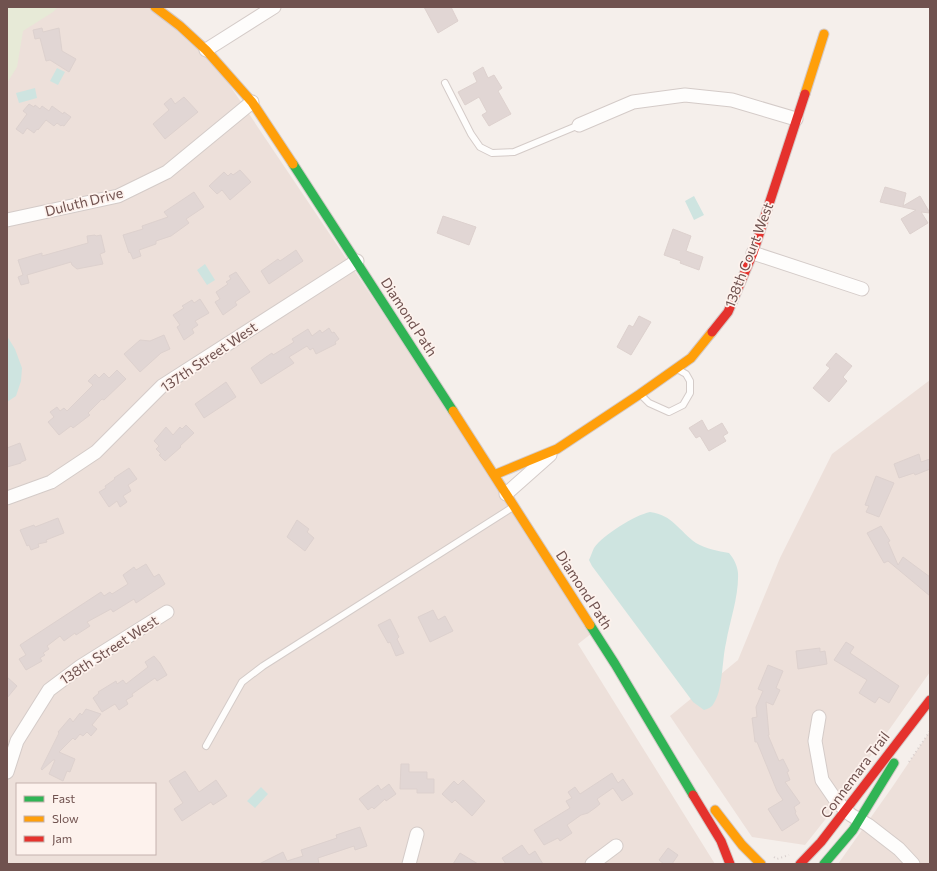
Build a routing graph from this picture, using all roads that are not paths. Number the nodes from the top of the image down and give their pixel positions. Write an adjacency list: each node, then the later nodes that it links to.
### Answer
1 (155, 7): 4 (street, Diamond Path)
2 (274, 7): 4 (street)
3 (824, 34): 7 (street, 138th Court West)
4 (206, 50): 6 (street, Diamond Path)
5 (445, 83): 8 (lane)
6 (252, 102): 9 (street, Duluth Drive); 11 (street, Diamond Path)
7 (796, 119): 8 (street); 10 (street, 138th Court West)
8 (579, 125)
9 (7, 220)
10 (753, 253): 12 (street); 13 (street, 138th Court West)
11 (357, 261): 16 (street, Diamond Path); 18 (street, 137th Street West)
12 (862, 289)
13 (676, 368): 14 (street, 138th Court West); 14 (lane)
14 (640, 394): 15 (street, 138th Court West)
15 (557, 449): 16 (street, 138th Court West); 17 (street, 138th Court West)
16 (494, 475): 17 (street, Diamond Path)
17 (506, 494): 19 (street, Diamond Path)
18 (7, 498)
19 (514, 506): 21 (street, Diamond Path); 25 (lane)
20 (167, 612): 24 (street, 138th Street West)
21 (615, 664): 27 (street, Diamond Path); 34 (street, Diamond Path)
22 (930, 702): 29 (street, Connemara Trail); 29 (street, Connemara Trail)
23 (819, 717): 29 (street)
24 (12, 739): 26 (street, 138th Street West)
25 (206, 746)
26 (7, 772)
27 (696, 782)
28 (710, 802): 35 (street)
29 (852, 815): 36 (street, Connemara Trail); 37 (street, Connemara Trail); 38 (street)
30 (417, 834): 32 (street)
31 (616, 846): 33 (street)
32 (409, 864)
33 (592, 864)
34 (730, 864)
35 (761, 864)
36 (800, 864)
37 (824, 864)
38 (913, 864)

